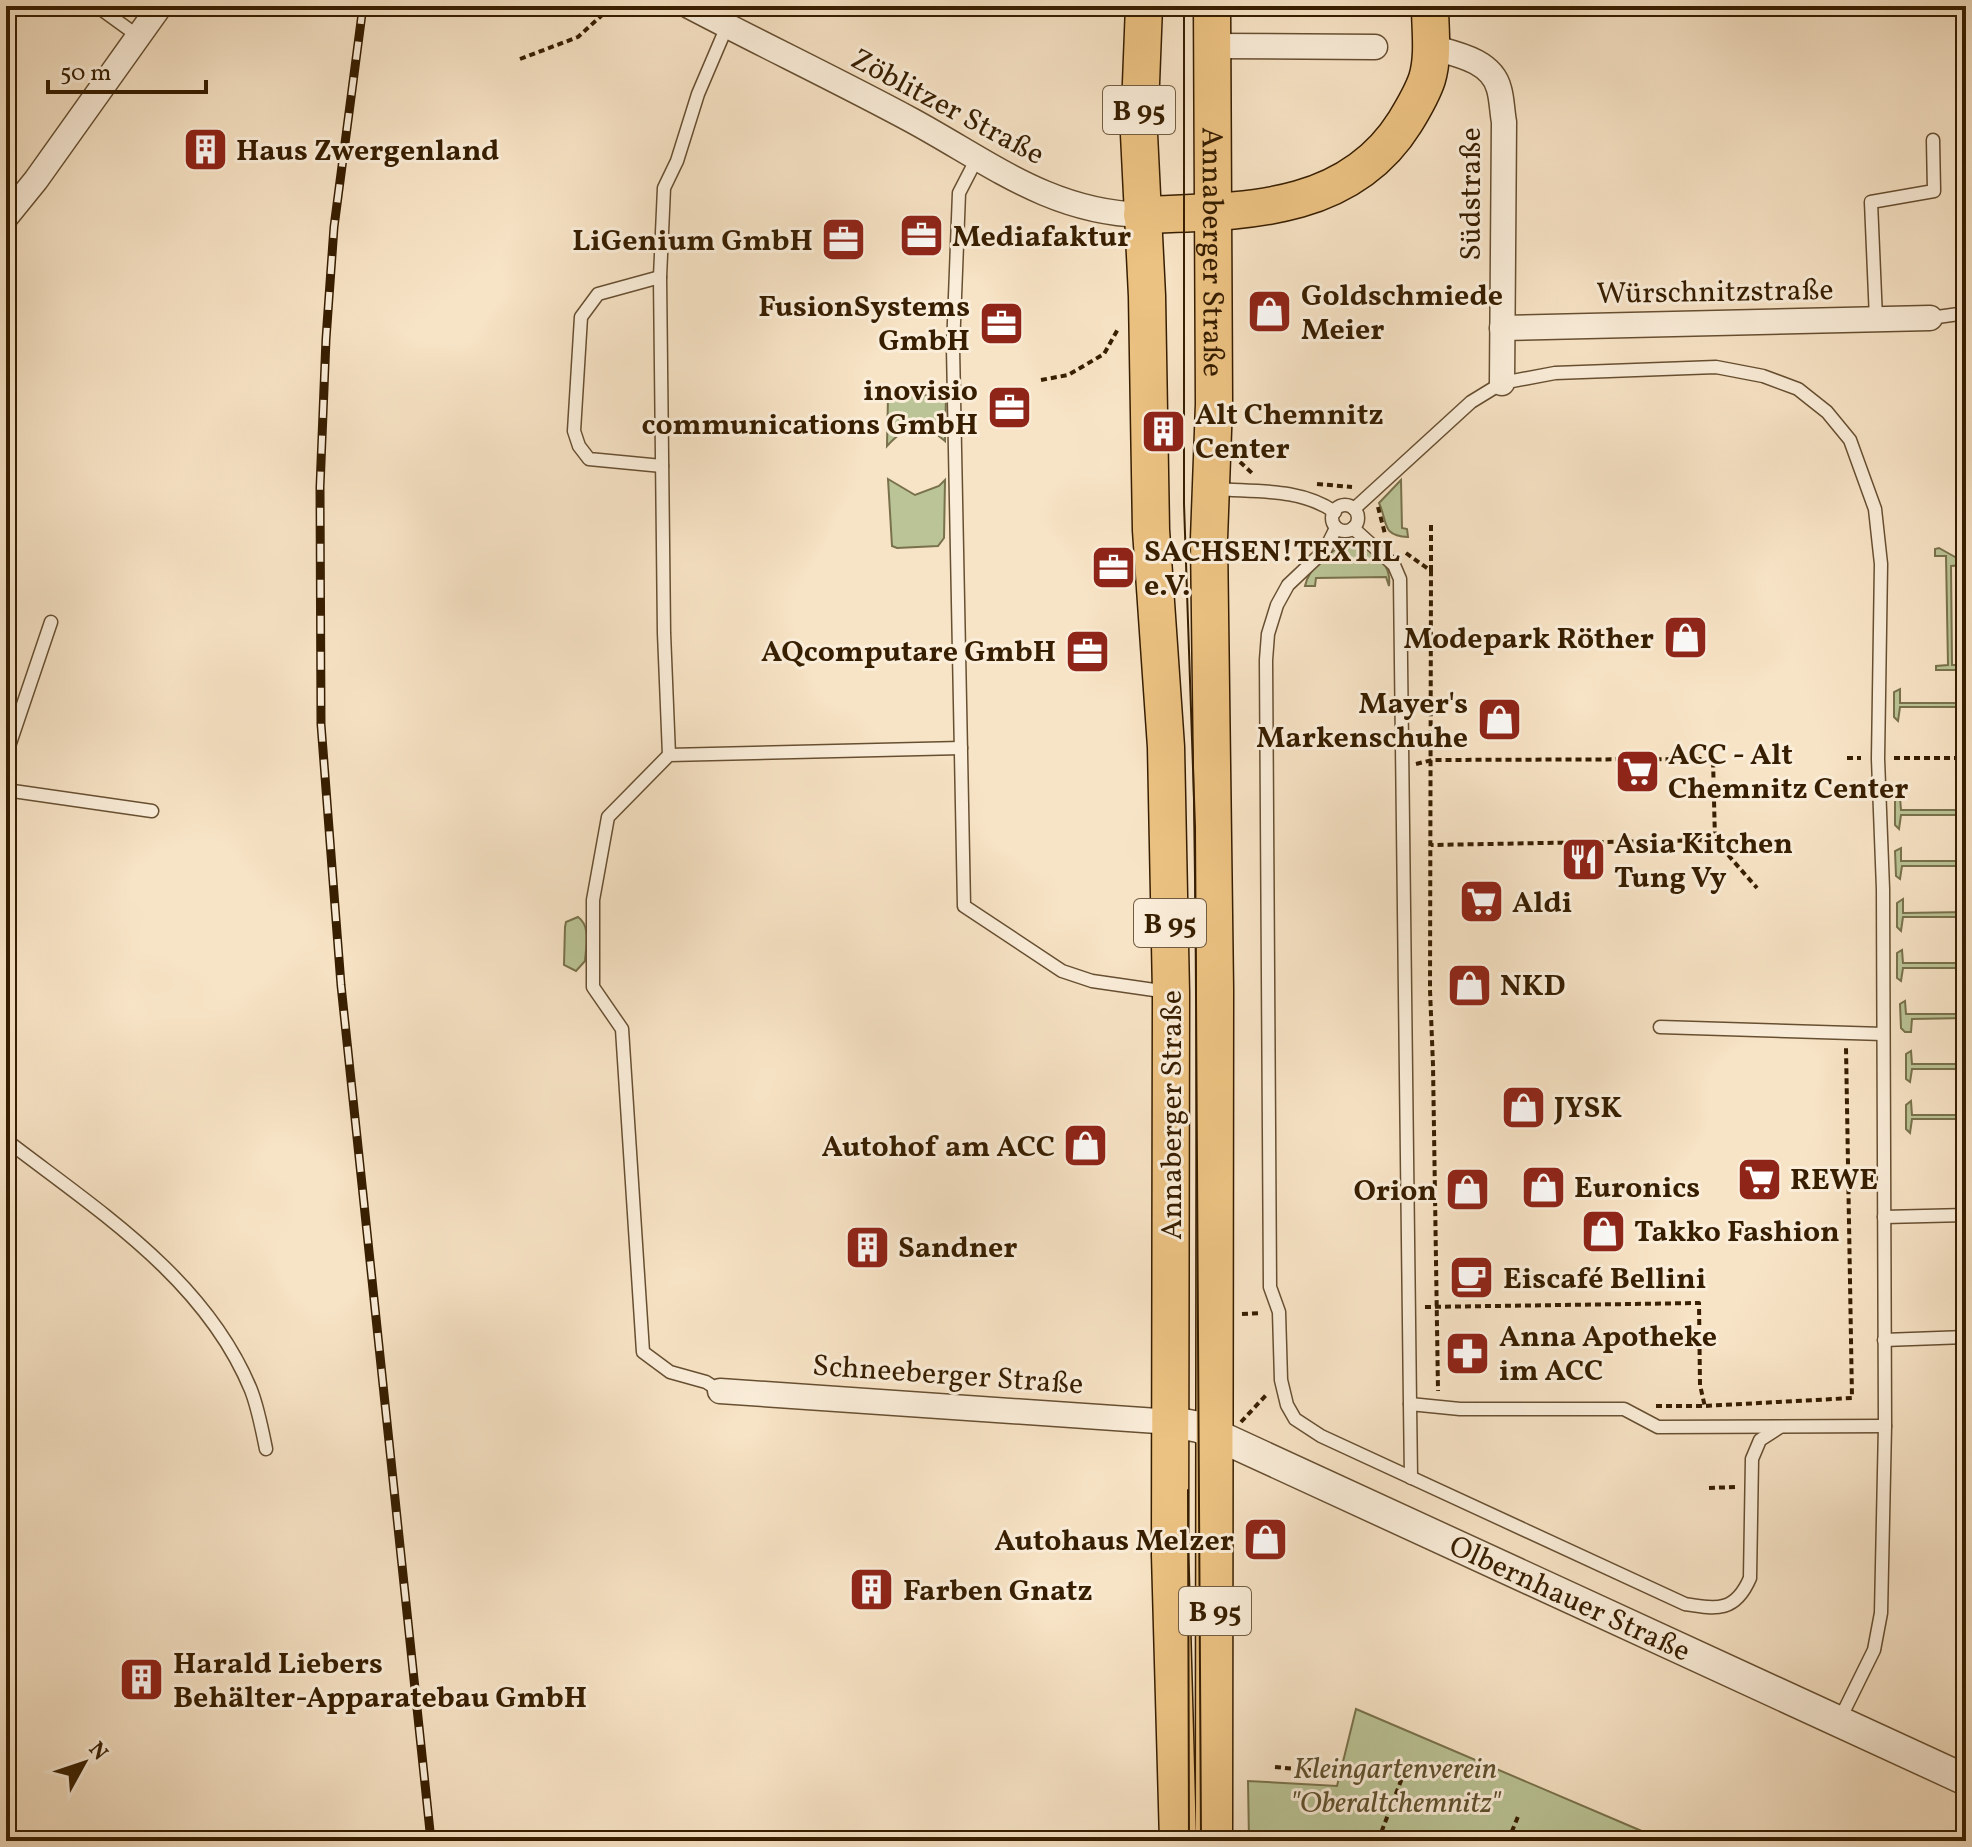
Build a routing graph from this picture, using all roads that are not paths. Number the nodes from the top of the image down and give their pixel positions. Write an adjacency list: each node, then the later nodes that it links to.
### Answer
1 (160, 6): 8 (street)
2 (689, 6): 7 (street, Zöblitzer Straße)
3 (1144, 6): 15 (main road, Annaberger Straße / B 95)
4 (1212, 6): 9 (main road, Annaberger Straße / B 95)
5 (1430, 6): 11 (main road)
6 (98, 7): 8 (lane)
7 (727, 26): 13 (street, Zöblitzer Straße); 17 (lane)
8 (138, 36): 16 (street)
9 (1212, 46): 10 (street); 14 (main road, Annaberger Straße / B 95)
10 (1375, 47)
11 (1431, 47): 14 (main road); 21 (street, Südstraße)
12 (1933, 140): 20 (lane)
13 (976, 160): 15 (street, Zöblitzer Straße); 30 (lane)
14 (1213, 212): 15 (main road); 24 (main road, Annaberger Straße / B 95)
15 (1142, 215): 35 (main road, Annaberger Straße / B 95)
16 (6, 217)
17 (660, 277): 23 (lane); 23 (lane)
18 (1966, 313): 19 (lane)
19 (1930, 318): 20 (street, Würschnitzstraße)
20 (1876, 319): 21 (street, Würschnitzstraße)
21 (1502, 328): 22 (street, Südstraße)
22 (1502, 383): 25 (lane); 37 (lane)
23 (662, 466): 32 (lane)
24 (1213, 489): 26 (lane); 47 (main road, Annaberger Straße / B 95)
25 (1354, 509): 26 (lane); 28 (lane)
26 (1335, 512): 27 (lane)
27 (1336, 528): 28 (lane); 49 (lane)
28 (1353, 528): 44 (lane)
29 (51, 622): 31 (lane)
30 (961, 748): 32 (lane); 35 (lane)
31 (6, 755)
32 (669, 755): 43 (lane)
33 (6, 790): 34 (lane)
34 (152, 811)
35 (1171, 993): 47 (main road, Annaberger Straße / B 95)
36 (1660, 1027): 37 (lane)
37 (1883, 1034): 40 (lane)
38 (6, 1140): 48 (lane)
39 (1966, 1215): 40 (lane)
40 (1884, 1217): 42 (lane)
41 (1966, 1337): 42 (lane)
42 (1884, 1340): 45 (lane)
43 (720, 1391): 47 (street, Schneeberger Straße)
44 (1410, 1404): 46 (lane); 49 (lane)
45 (1885, 1426): 46 (lane); 50 (lane)
46 (1780, 1427): 49 (lane)
47 (1205, 1431): 50 (street, Olbernhauer Straße); 52 (main road, Annaberger Straße / B 95); 53 (main road, Annaberger Straße / B 95)
48 (266, 1449)
49 (1411, 1478)
50 (1839, 1721): 51 (street, Olbernhauer Straße)
51 (1966, 1780)
52 (1178, 1841)
53 (1214, 1841)

